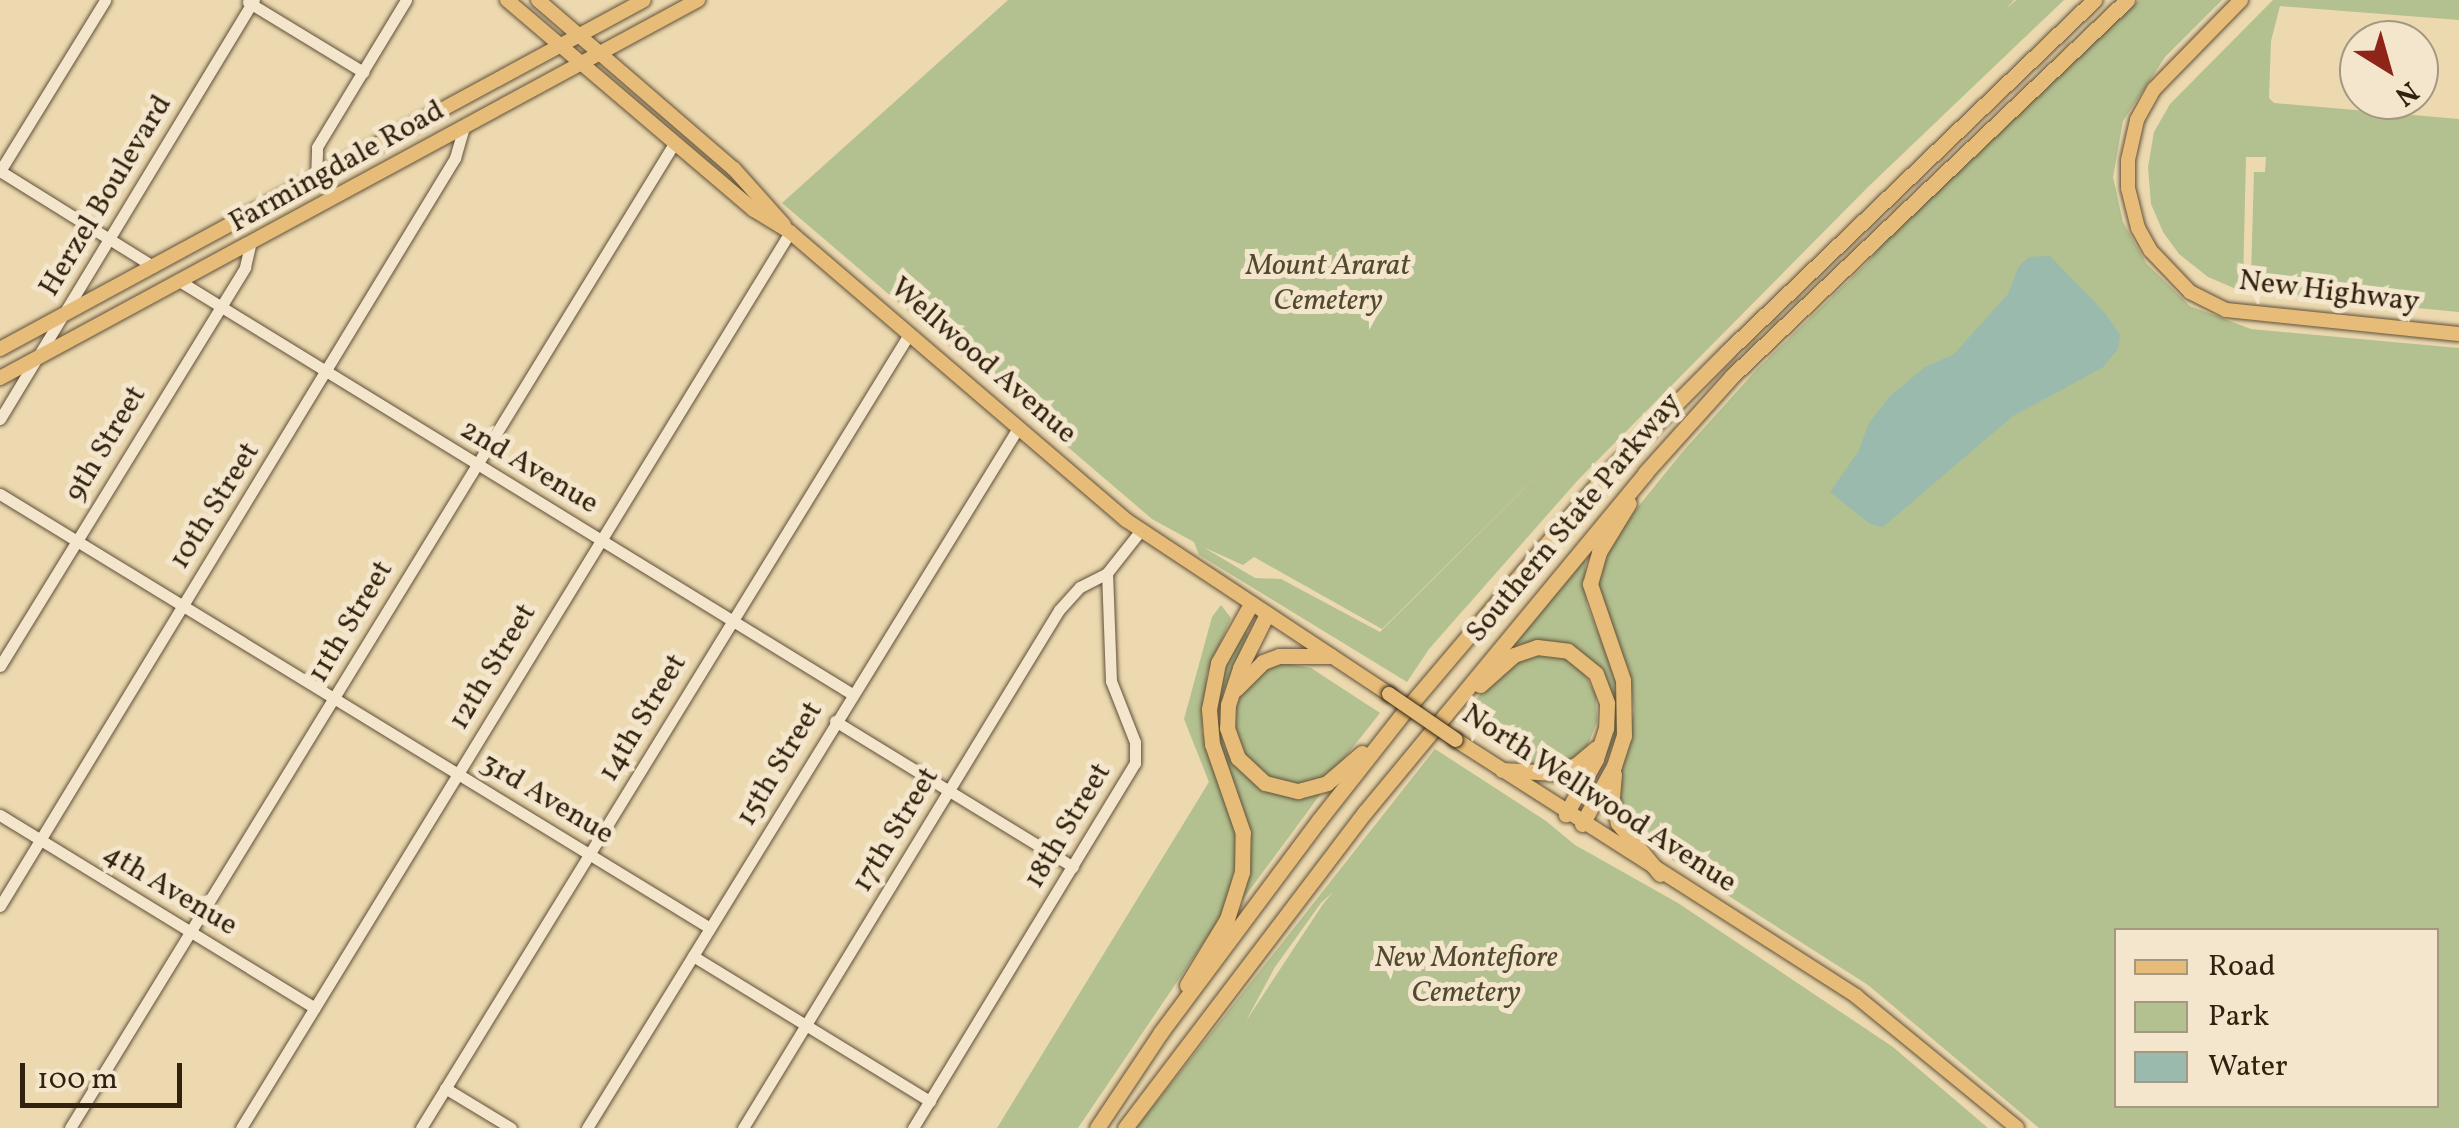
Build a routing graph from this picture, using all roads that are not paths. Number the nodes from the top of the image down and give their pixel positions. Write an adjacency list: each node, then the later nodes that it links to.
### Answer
1 (105, 0): 18 (street)
2 (406, 0): 15 (street)
3 (506, 0): 12 (main road)
4 (538, 0): 11 (main road)
5 (644, 0): 11 (main road, Farmingdale Road)
6 (698, 0): 13 (main road, Farmingdale Road)
7 (2094, 0): 51 (highway, Southern State Parkway)
8 (2127, 0): 36 (highway, Southern State Parkway)
9 (2241, 0): 28 (main road, New Highway)
10 (250, 1): 15 (street); 21 (street, Herzel Boulevard)
11 (580, 35): 12 (main road, Farmingdale Road); 13 (main road)
12 (562, 45): 14 (main road); 19 (main road, Farmingdale Road)
13 (601, 54): 14 (main road, Farmingdale Road); 20 (main road)
14 (583, 64): 16 (main road, Farmingdale Road); 17 (main road)
15 (363, 72): 19 (street)
16 (463, 130): 22 (main road, Farmingdale Road); 31 (street, 10th Street)
17 (675, 142): 20 (main road); 35 (street, 11th Street)
18 (0, 171): 21 (street)
19 (316, 180): 23 (main road, Farmingdale Road)
20 (790, 232): 27 (main road, Wellwood Avenue); 39 (street, 12th Street)
21 (109, 238): 23 (street); 26 (street, Herzel Boulevard)
22 (250, 246): 24 (main road, Farmingdale Road); 25 (street, 9th Street)
23 (154, 267): 26 (main road, Farmingdale Road)
24 (180, 282): 25 (street, 2nd Avenue); 30 (main road, Farmingdale Road)
25 (220, 306): 31 (street, 2nd Avenue); 40 (street, 9th Street)
26 (61, 318): 29 (main road, Farmingdale Road); 30 (street, Herzel Boulevard)
27 (909, 334): 34 (main road, Wellwood Avenue); 45 (street, 14th Street)
28 (2459, 334)
29 (0, 349)
30 (35, 360): 32 (main road, Farmingdale Road); 33 (street, Herzel Boulevard)
31 (326, 372): 35 (street, 2nd Avenue); 43 (street, 10th Street)
32 (0, 378)
33 (0, 419)
34 (1018, 428): 38 (main road, Wellwood Avenue); 48 (street, 15th Street)
35 (476, 464): 39 (street, 2nd Avenue); 50 (street, 11th Street)
36 (1645, 473): 54 (highway, Southern State Parkway); 55 (highway)
37 (0, 494): 40 (street, 3rd Avenue)
38 (1141, 530): 41 (street); 42 (main road, North Wellwood Avenue)
39 (600, 539): 45 (street, 2nd Avenue); 57 (street, 12th Street)
40 (76, 541): 43 (street, 3rd Avenue); 47 (street, 9th Street)
41 (1107, 573): 58 (street, 17th Street); 64 (street, 18th Street)
42 (1250, 604): 44 (main road, North Wellwood Avenue); 72 (highway)
43 (183, 605): 50 (street, 3rd Avenue); 62 (street, 10th Street)
44 (1267, 614): 46 (main road, North Wellwood Avenue); 49 (highway)
45 (732, 620): 48 (street, 2nd Avenue); 63 (street, 14th Street)
46 (1332, 656): 49 (highway); 56 (main road, North Wellwood Avenue, bridge)
47 (0, 666)
48 (852, 694): 52 (street, 15th Street)
49 (1230, 696): 51 (highway)
50 (334, 697): 57 (street, 3rd Avenue); 68 (street, 11th Street)
51 (1404, 712): 72 (highway, Southern State Parkway)
52 (836, 721): 58 (street); 67 (street, 15th Street)
53 (1602, 742): 54 (highway); 56 (highway); 59 (highway)
54 (1417, 748): 83 (highway, Southern State Parkway)
55 (1614, 766): 61 (highway); 65 (highway)
56 (1502, 770): 59 (main road, North Wellwood Avenue)
57 (458, 774): 63 (street, 3rd Avenue); 70 (street, 12th Street)
58 (949, 791): 64 (street); 71 (street, 17th Street)
59 (1566, 814): 61 (main road, North Wellwood Avenue)
60 (0, 815): 62 (street, 4th Avenue)
61 (1582, 824): 65 (main road, North Wellwood Avenue)
62 (40, 840): 66 (street, 10th Street); 68 (street, 4th Avenue)
63 (590, 854): 67 (street, 3rd Avenue); 73 (street, 14th Street)
64 (1073, 867): 74 (street, 18th Street)
65 (1660, 874): 84 (main road, North Wellwood Avenue)
66 (0, 906)
67 (710, 928): 69 (street, 15th Street)
68 (190, 932): 70 (street, 4th Avenue); 75 (street, 11th Street)
69 (693, 956): 71 (street); 79 (street, 15th Street)
70 (315, 1008): 76 (street, 12th Street)
71 (806, 1024): 74 (street); 80 (street, 17th Street)
72 (1161, 1032): 82 (highway, Southern State Parkway)
73 (446, 1088): 77 (street, 14th Street); 78 (street)
74 (930, 1101): 81 (street, 18th Street)
75 (70, 1128)
76 (241, 1128)
77 (421, 1128)
78 (511, 1128)
79 (587, 1128)
80 (742, 1128)
81 (913, 1128)
82 (1096, 1128)
83 (1126, 1128)
84 (2017, 1128)

